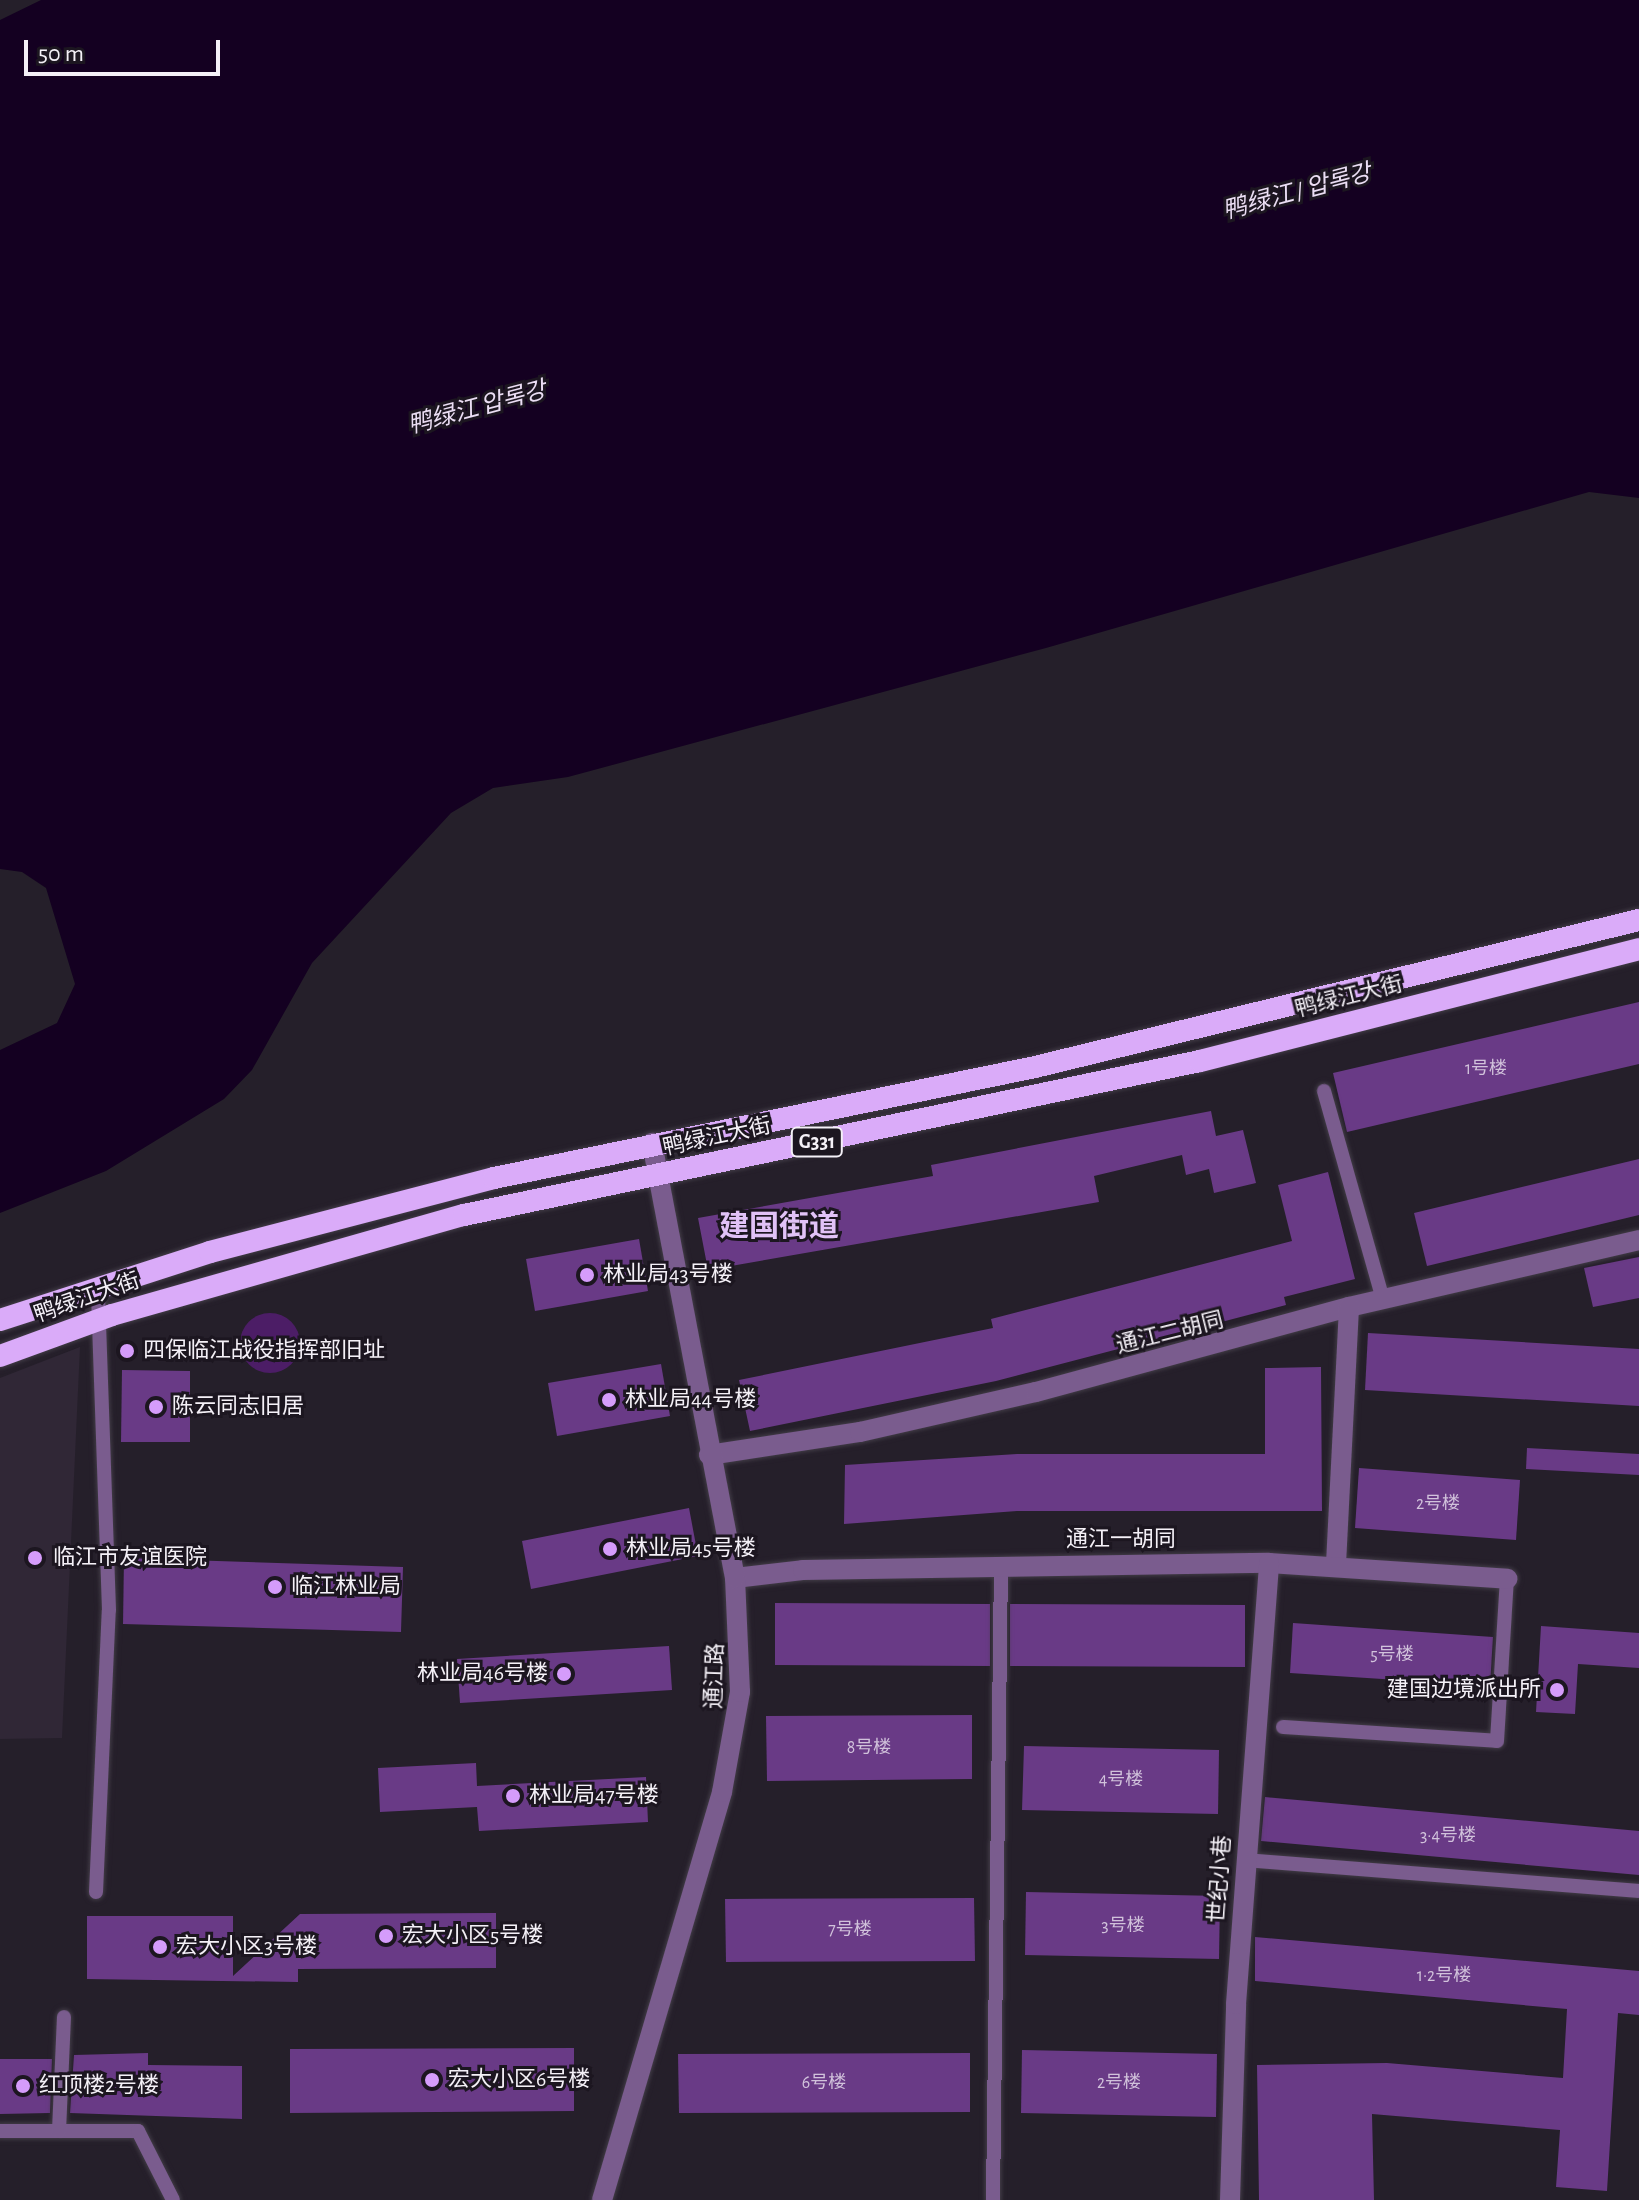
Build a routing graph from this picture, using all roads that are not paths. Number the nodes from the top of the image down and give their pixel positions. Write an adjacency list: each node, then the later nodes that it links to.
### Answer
1 (1639, 920): 4 (highway, 鸭绿江大街 / G331)
2 (1639, 949): 5 (highway, 鸭绿江大街 / G331)
3 (1324, 1091): 8 (lane)
4 (652, 1143): 5 (street, 通江路); 7 (highway, 鸭绿江大街 / G331)
5 (658, 1175): 11 (highway, 鸭绿江大街 / G331); 13 (street, 通江路)
6 (1639, 1240): 8 (street, 通江二胡同)
7 (98, 1288): 10 (highway, 鸭绿江大街 / G331); 11 (lane)
8 (1383, 1299): 9 (street, 通江二胡同)
9 (1349, 1307): 13 (street, 通江二胡同); 16 (street)
10 (0, 1320)
11 (100, 1320): 12 (highway, 鸭绿江大街 / G331); 22 (lane)
12 (0, 1356)
13 (709, 1455): 17 (street, 通江路)
14 (1269, 1563): 15 (street, 通江一胡同); 16 (street, 通江一胡同); 20 (street, 世纪小巷)
15 (1001, 1564): 17 (street, 通江一胡同); 28 (lane)
16 (1336, 1564): 18 (street, 通江一胡同)
17 (735, 1578): 27 (street, 通江路)
18 (1507, 1579): 19 (lane)
19 (1283, 1727)
20 (1245, 1860): 21 (lane); 29 (street, 世纪小巷)
21 (1639, 1891)
22 (96, 1892)
23 (64, 2017): 25 (lane)
24 (0, 2131): 25 (lane)
25 (59, 2131): 26 (lane)
26 (173, 2200)
27 (602, 2200)
28 (993, 2200)
29 (1230, 2200)

